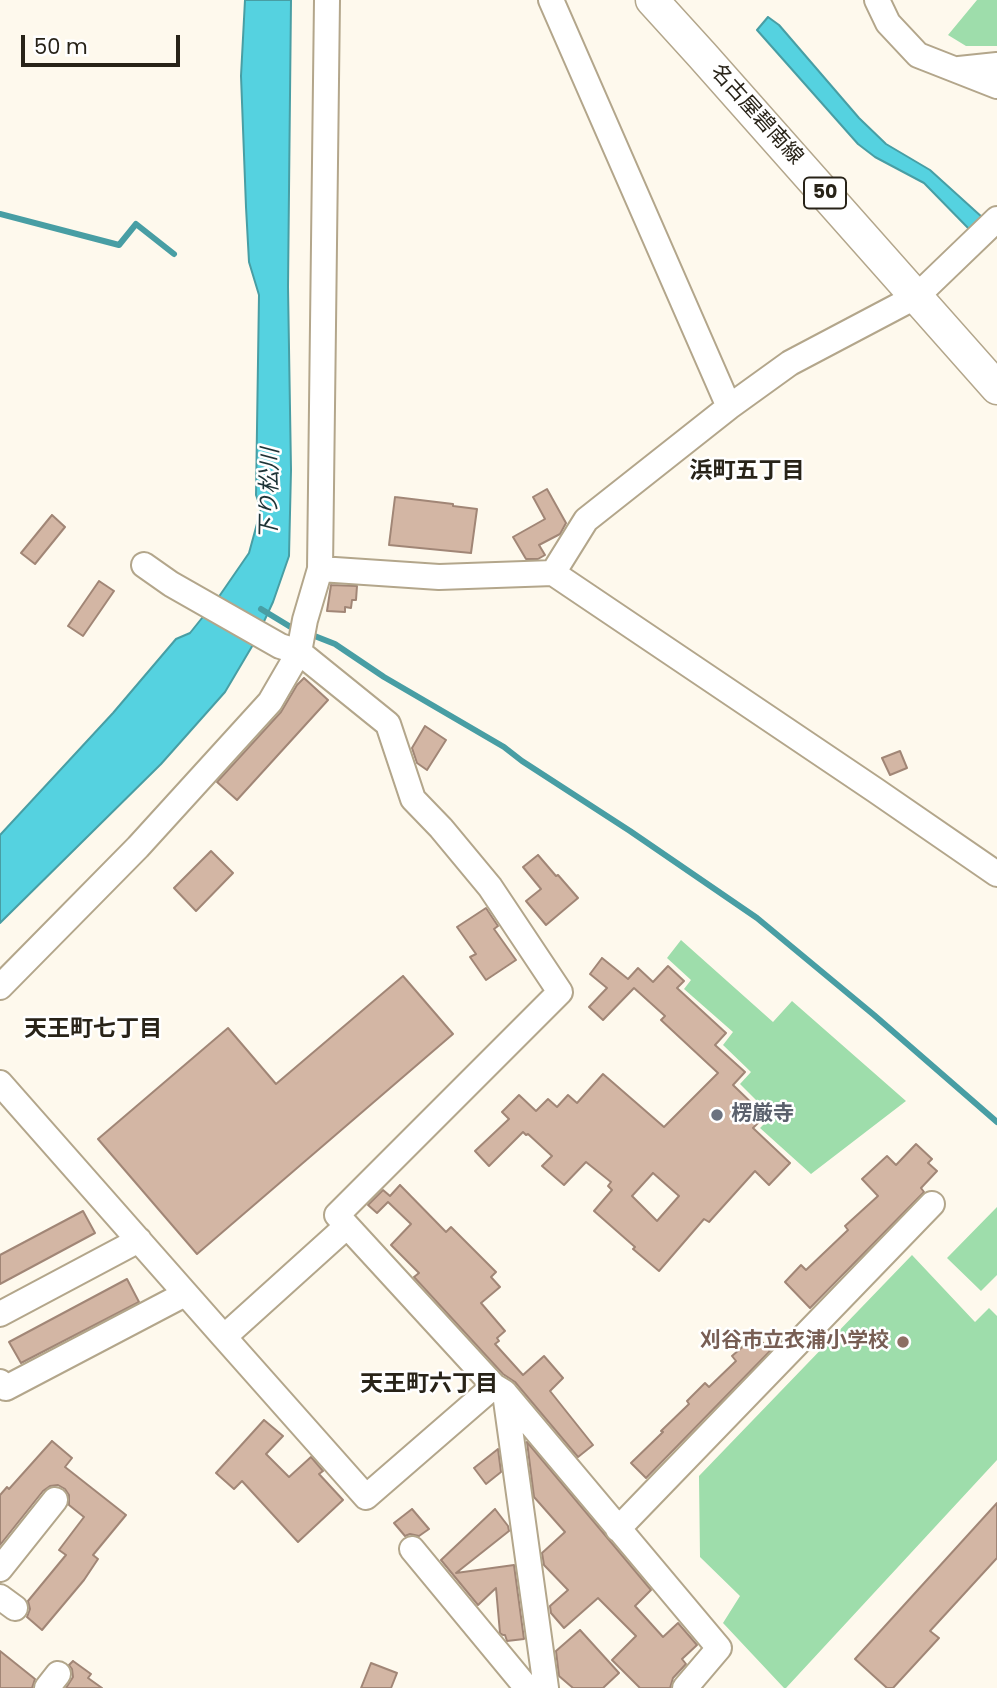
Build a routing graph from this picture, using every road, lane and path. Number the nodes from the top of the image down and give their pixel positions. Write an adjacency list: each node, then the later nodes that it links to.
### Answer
1 (327, 0): 13 (street)
2 (551, 0): 11 (street)
3 (652, 0): 9 (main road, 名古屋碧南線 / 50)
4 (877, 0): 6 (street)
5 (997, 65): 6 (street)
6 (955, 70): 7 (street)
7 (997, 86)
8 (997, 219): 9 (street)
9 (917, 296): 10 (main road, 名古屋碧南線 / 50); 11 (street)
10 (997, 388)
11 (729, 407): 14 (street)
12 (144, 565): 15 (street)
13 (320, 569): 14 (street); 15 (street)
14 (553, 573): 16 (street)
15 (293, 648): 17 (street); 20 (street)
16 (997, 874)
17 (0, 987)
18 (0, 1083): 21 (street)
19 (932, 1204): 28 (street)
20 (347, 1226): 24 (street); 26 (street)
21 (139, 1240): 22 (street); 23 (street)
22 (185, 1294): 24 (street); 25 (street)
23 (0, 1314)
24 (224, 1337): 26 (street)
25 (0, 1382)
26 (499, 1389): 28 (street); 33 (street)
27 (55, 1500): 30 (street)
28 (618, 1528): 31 (street)
29 (412, 1549): 32 (street)
30 (0, 1569)
31 (693, 1685)
32 (527, 1688)
33 (546, 1688)

